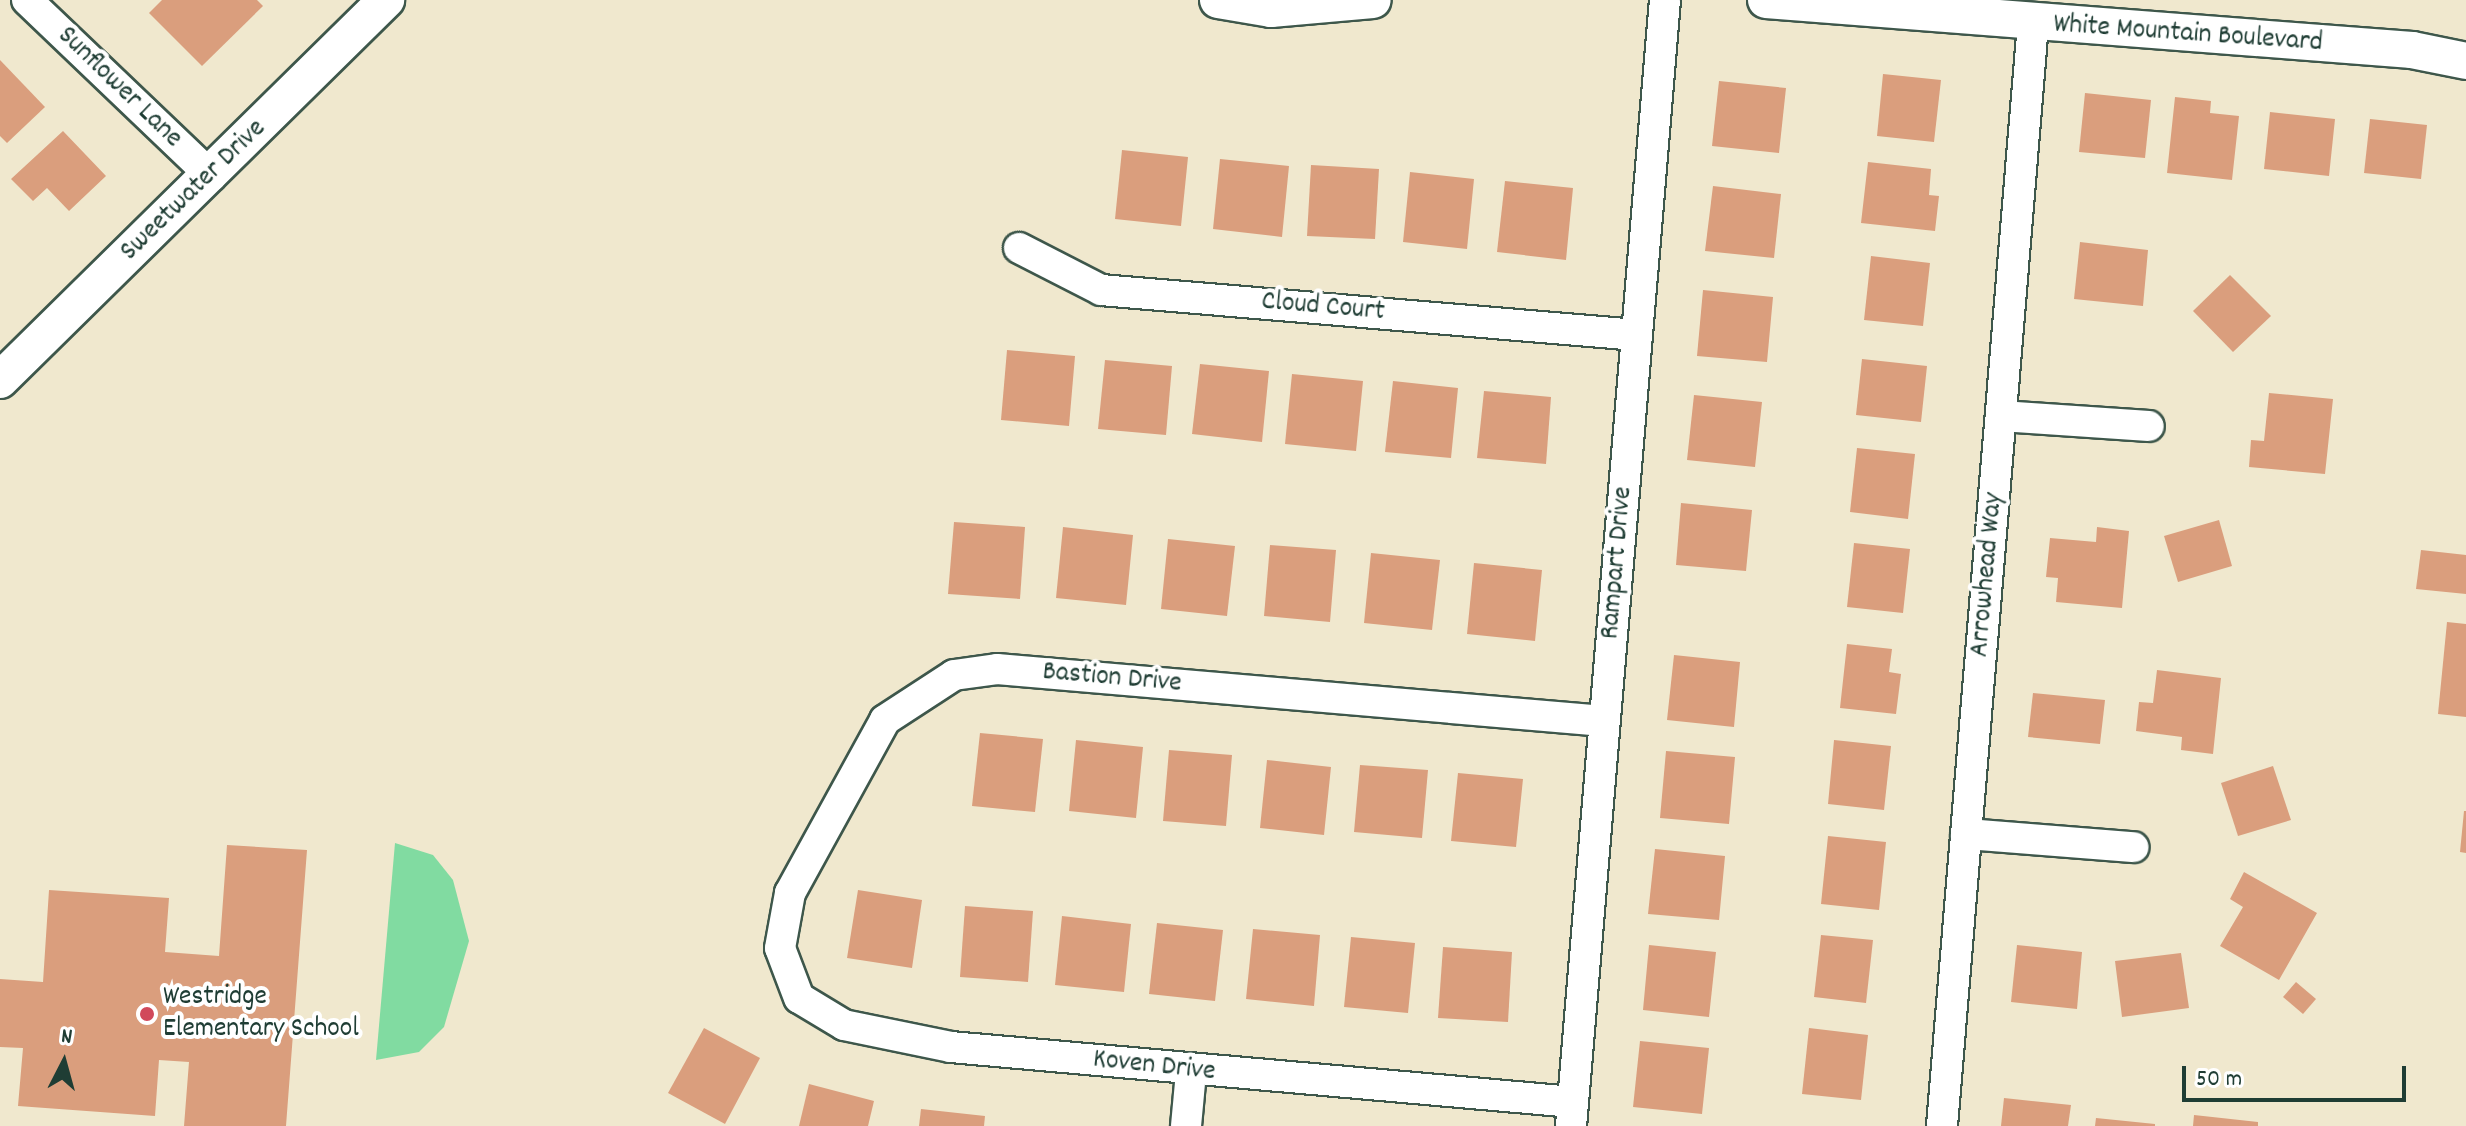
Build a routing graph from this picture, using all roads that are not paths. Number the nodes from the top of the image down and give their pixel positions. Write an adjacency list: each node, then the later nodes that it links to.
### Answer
1 (386, 0): 10 (street, Sweetwater Drive)
2 (1218, 0): 3 (street)
3 (1373, 0)
4 (1665, 0): 12 (street, Rampart Drive)
5 (1766, 0): 8 (street, White Mountain Boulevard)
6 (46, 6): 10 (street, Sunflower Lane)
7 (2077, 14): 8 (street, White Mountain Boulevard); 9 (street, White Mountain Boulevard)
8 (2033, 24): 14 (street, Arrowhead Way)
9 (2466, 61)
10 (211, 176): 13 (street, Sweetwater Drive)
11 (1019, 248): 12 (street, Cloud Court)
12 (1637, 335): 16 (street, Rampart Drive)
13 (0, 380)
14 (2001, 416): 15 (street); 17 (street, Arrowhead Way)
15 (2149, 426)
16 (1604, 721): 19 (street, Bastion Drive); 21 (street, Rampart Drive)
17 (1966, 834): 18 (street); 23 (street, Arrowhead Way)
18 (2133, 847)
19 (780, 948): 20 (street, Koven Drive)
20 (1191, 1072): 21 (street, Koven Drive); 22 (street)
21 (1572, 1114)
22 (1186, 1126)
23 (1942, 1126)

